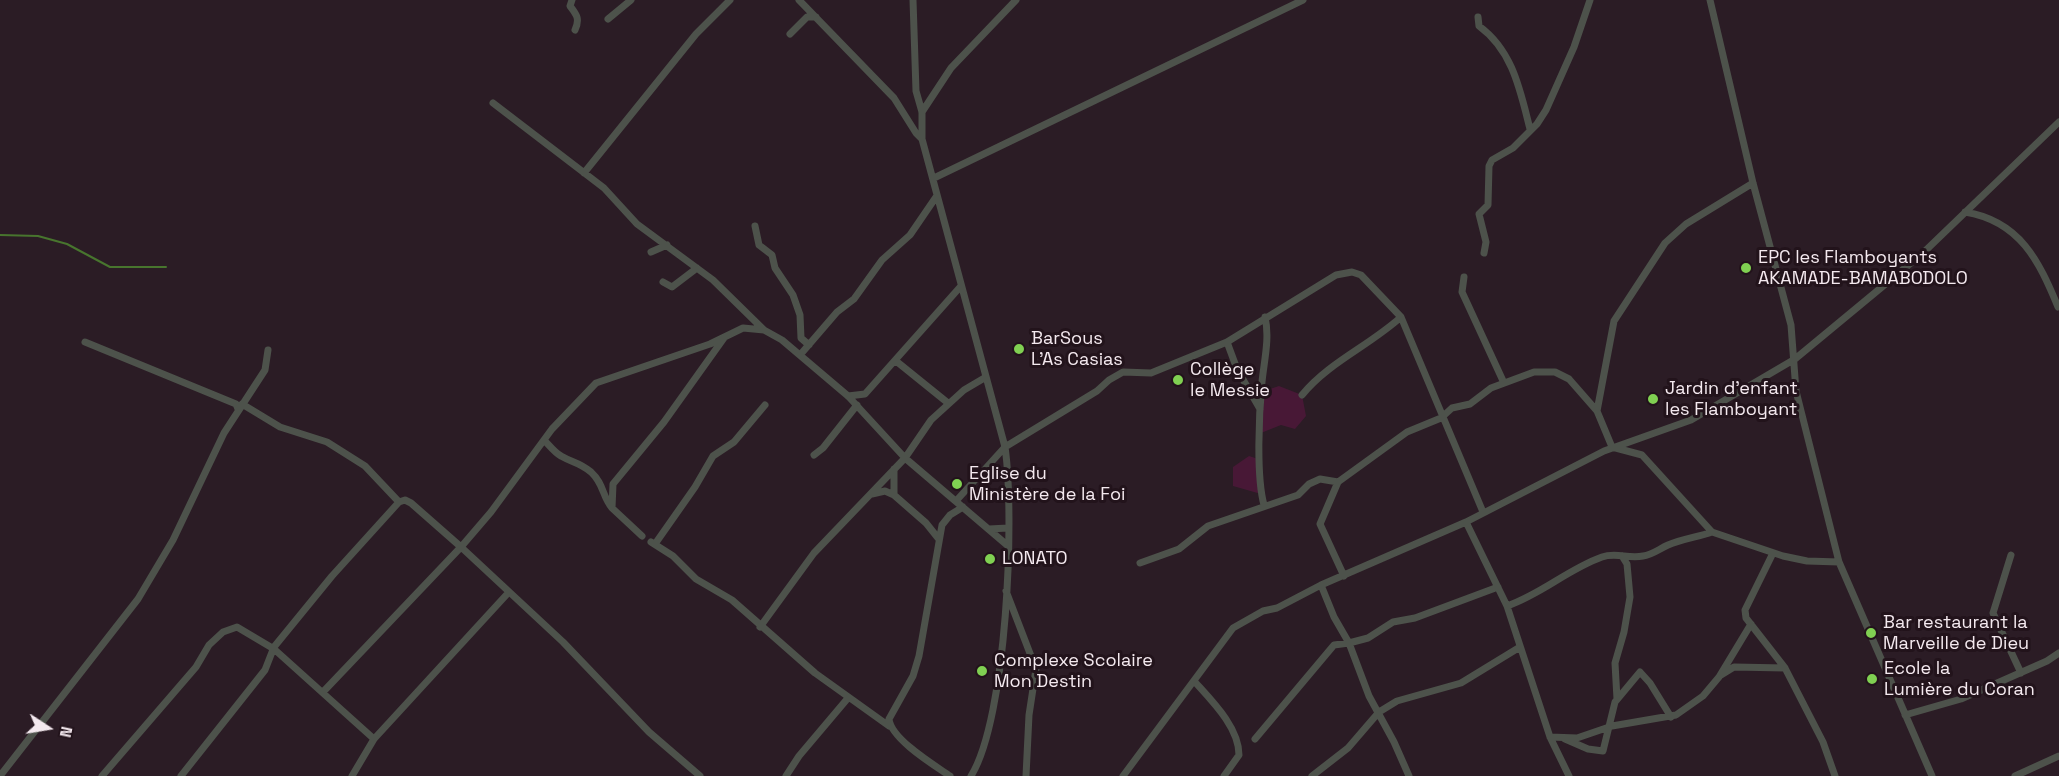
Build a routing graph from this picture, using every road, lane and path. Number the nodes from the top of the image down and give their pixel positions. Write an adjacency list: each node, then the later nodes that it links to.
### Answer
1 (572, 0): 13 (street)
2 (631, 0): 12 (street)
3 (730, 0): 20 (street)
4 (799, 0): 10 (street)
5 (913, 0): 16 (street)
6 (1016, 0): 16 (street)
7 (1303, 0): 21 (street)
8 (1590, 0): 18 (street)
9 (1710, 0): 22 (street)
10 (816, 17): 14 (street); 19 (street)
11 (1478, 17): 18 (street)
12 (608, 19)
13 (575, 30)
14 (790, 34)
15 (493, 104): 20 (street)
16 (922, 112): 19 (street)
17 (2059, 123): 24 (street)
18 (1530, 129): 28 (street)
19 (922, 139): 21 (street)
20 (584, 173): 26 (street)
21 (934, 178): 23 (street)
22 (1753, 183): 43 (street); 55 (street)
23 (936, 196): 32 (street); 40 (street)
24 (1965, 212): 33 (street); 43 (street)
25 (755, 226): 40 (street)
26 (667, 245): 27 (street); 29 (street)
27 (651, 252)
28 (1484, 253)
29 (697, 268): 31 (street); 36 (street)
30 (1464, 277): 46 (street)
31 (663, 282)
32 (961, 286): 44 (street); 45 (street)
33 (2058, 308)
34 (1265, 317): 35 (street); 39 (street); 54 (street)
35 (1401, 317): 48 (street); 56 (street)
36 (764, 330): 37 (street); 42 (street)
37 (724, 338): 57 (street); 70 (street)
38 (85, 342): 52 (street)
39 (1227, 342): 54 (street); 58 (street)
40 (809, 345): 42 (street)
41 (268, 350): 52 (street)
42 (800, 355): 49 (street)
43 (1795, 359): 59 (street); 83 (street)
44 (896, 361): 47 (street); 50 (street)
45 (986, 377): 50 (street); 58 (street)
46 (1504, 384): 55 (street); 56 (street)
47 (865, 394): 49 (street); 53 (street)
48 (1302, 394)
49 (848, 396): 53 (street)
50 (948, 403): 61 (street)
51 (765, 405): 92 (street)
52 (240, 406): 67 (street); 114 (street)
53 (859, 408): 60 (street); 61 (street)
54 (1261, 410): 68 (street)
55 (1597, 411): 59 (street)
56 (1442, 418): 63 (street); 71 (street)
57 (544, 440): 70 (street); 79 (street)
58 (1005, 447): 66 (street); 73 (street)
59 (1612, 447): 71 (street); 75 (street)
60 (814, 455)
61 (905, 458): 62 (street); 66 (street)
62 (894, 469): 64 (street); 65 (street)
63 (1338, 482): 68 (street); 85 (street)
64 (872, 494): 65 (street); 92 (street)
65 (894, 495): 77 (street)
66 (956, 501): 69 (street)
67 (399, 502): 79 (street); 95 (street)
68 (1264, 505): 84 (street)
69 (963, 507): 74 (street); 77 (street)
70 (612, 508): 76 (street)
71 (1483, 512): 72 (street)
72 (1466, 522): 85 (street); 87 (street)
73 (1008, 528): 74 (street); 78 (street)
74 (988, 529): 78 (street)
75 (1713, 532): 80 (street); 82 (street)
76 (642, 537)
77 (938, 538): 107 (street)
78 (1007, 545): 88 (street)
79 (461, 547): 89 (street); 101 (street)
80 (1773, 553): 83 (street); 91 (street)
81 (2011, 555): 98 (street)
82 (1622, 556): 90 (street); 103 (street)
83 (1839, 562): 105 (street)
84 (1140, 563)
85 (1344, 576): 86 (street)
86 (1321, 585): 93 (street); 100 (street)
87 (1498, 586): 90 (street); 93 (street)
88 (1005, 588): 121 (street); 122 (street)
89 (509, 592): 111 (street); 118 (street)
90 (1507, 606): 94 (street)
91 (1751, 624): 97 (street); 99 (street)
92 (760, 627): 102 (street)
93 (1349, 643): 104 (street); 112 (street)
94 (1520, 647): 104 (street); 109 (street)
95 (274, 649): 101 (street); 115 (street); 116 (street)
96 (2059, 653): 98 (street)
97 (1785, 668): 99 (street); 128 (street)
98 (2021, 673): 105 (street)
99 (1719, 677): 106 (street)
100 (1194, 681): 123 (street); 124 (street)
101 (323, 692): 111 (street)
102 (848, 698): 107 (street); 119 (street)
103 (1617, 699): 106 (street); 108 (street)
104 (1379, 712): 125 (street); 126 (street)
105 (1905, 715): 129 (street)
106 (1671, 717): 108 (street)
107 (889, 726): 120 (street)
108 (1608, 728): 110 (street); 110 (street)
109 (1550, 737): 110 (street); 127 (street)
110 (1562, 738)
111 (374, 739): 117 (street)
112 (1255, 739)
113 (2059, 756): 130 (street)
114 (0, 776)
115 (102, 776)
116 (181, 776)
117 (352, 776)
118 (700, 776)
119 (786, 776)
120 (950, 776)
121 (971, 776)
122 (1026, 776)
123 (1123, 776)
124 (1224, 776)
125 (1312, 776)
126 (1409, 776)
127 (1569, 776)
128 (1835, 776)
129 (1932, 776)
130 (2015, 776)

